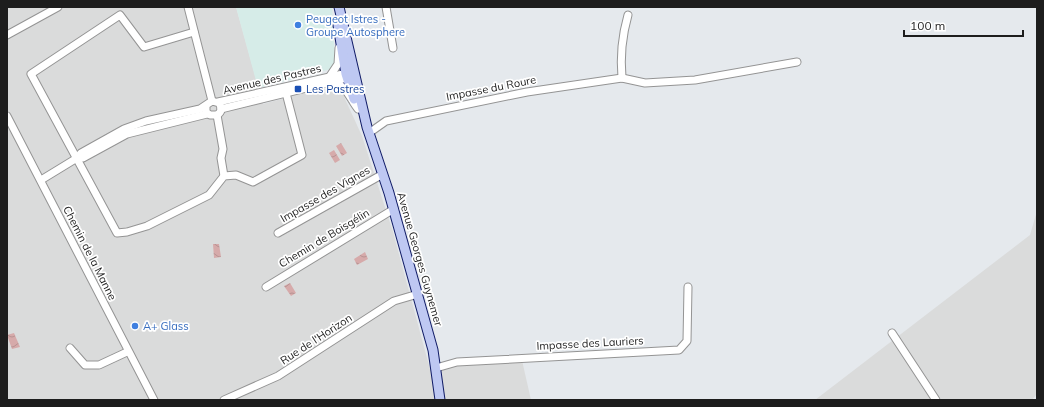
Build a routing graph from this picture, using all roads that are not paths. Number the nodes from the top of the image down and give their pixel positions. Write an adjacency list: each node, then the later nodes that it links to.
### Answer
1 (58, 7): 7 (street)
2 (188, 7): 6 (street)
3 (338, 7): 8 (main road, Avenue Georges Guynemer)
4 (386, 7): 9 (street)
5 (628, 14): 12 (street)
6 (194, 32): 15 (street); 19 (street)
7 (7, 35)
8 (343, 37): 11 (main road, Avenue Georges Guynemer); 13 (street, Avenue des Pastres); 16 (main road, Avenue Georges Guynemer)
9 (393, 48)
10 (798, 62): 12 (street, Impasse du Roure)
11 (348, 75): 13 (street, Avenue des Pastres); 16 (main road, Avenue Georges Guynemer)
12 (622, 78): 18 (street, Impasse du Roure)
13 (330, 79): 14 (street, Avenue des Pastres); 15 (street, Avenue des Pastres); 16 (street, Avenue des Pastres)
14 (286, 93): 15 (street, Avenue des Pastres); 21 (street)
15 (215, 106): 19 (street, Avenue des Pastres); 19 (street, Avenue des Pastres); 21 (street)
16 (360, 109): 18 (main road, Avenue Georges Guynemer)
17 (7, 116): 22 (street, Chemin de la Manne)
18 (368, 130): 20 (main road, Avenue Georges Guynemer)
19 (77, 158): 21 (street); 22 (street, Avenue des Pastres)
20 (383, 174): 23 (main road, Avenue Georges Guynemer); 24 (street, Impasse des Vignes)
21 (224, 176)
22 (41, 180): 30 (street, Chemin de la Manne)
23 (394, 209): 25 (street, Chemin de Boisgélin); 27 (main road, Avenue Georges Guynemer)
24 (278, 233)
25 (266, 287)
26 (688, 287): 31 (street, Impasse des Lauriers)
27 (418, 294): 31 (main road, Avenue Georges Guynemer); 33 (street, Rue de l'Horizon)
28 (892, 333): 35 (street)
29 (70, 348): 30 (street)
30 (128, 352): 32 (street, Chemin de la Manne)
31 (436, 368): 34 (main road, Avenue Georges Guynemer)
32 (154, 400)
33 (224, 400)
34 (440, 400)
35 (936, 400)

